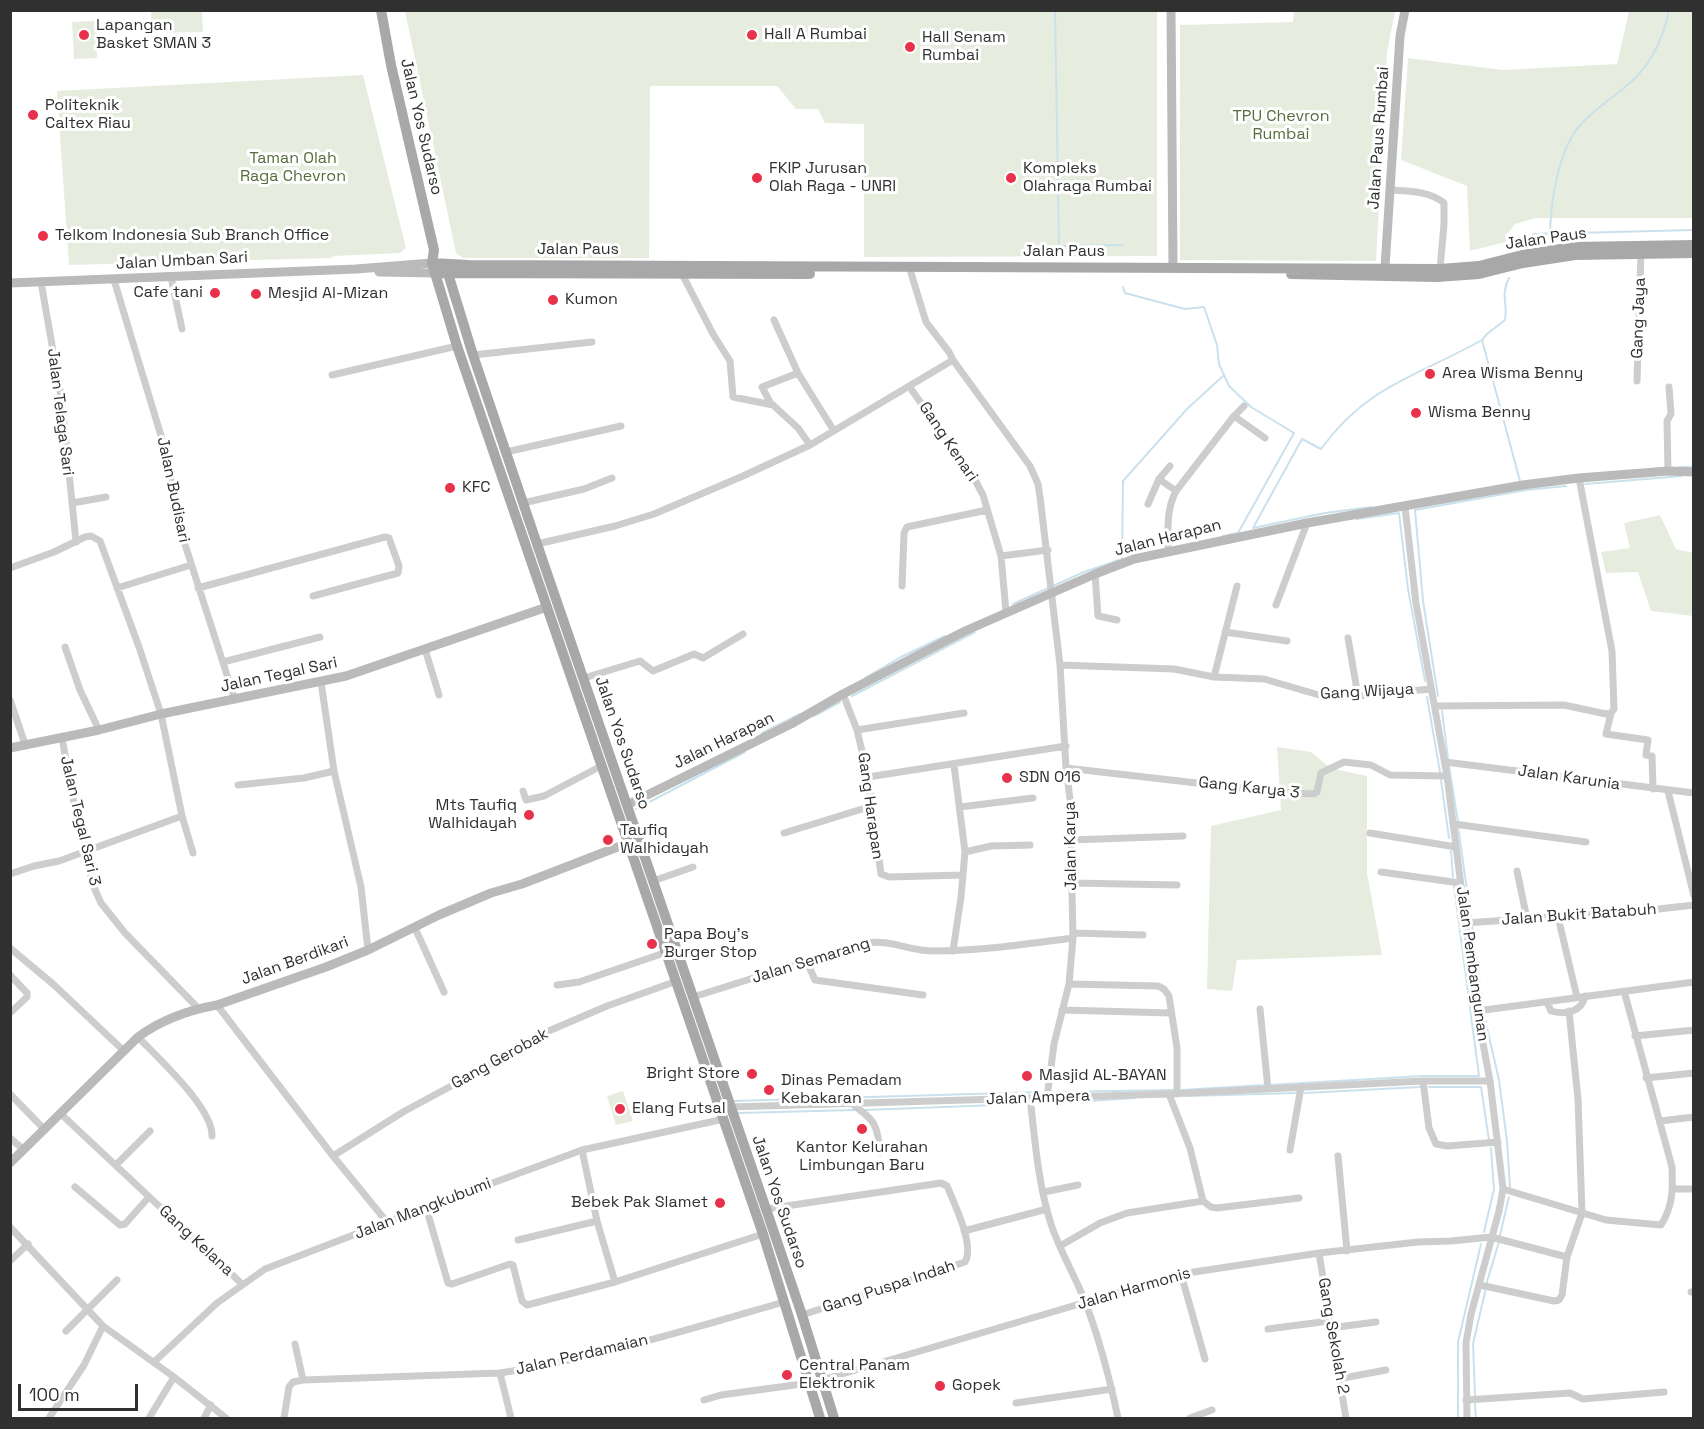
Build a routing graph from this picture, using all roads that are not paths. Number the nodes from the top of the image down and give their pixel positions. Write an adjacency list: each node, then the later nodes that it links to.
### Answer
1 (381, 10): 6 (main road, Jalan Yos Sudarso)
2 (1171, 10): 13 (street)
3 (1405, 10): 4 (street, Jalan Paus Rumbai)
4 (1390, 190): 9 (street, Jalan Paus Rumbai); 12 (street)
5 (1694, 245): 12 (main road, Jalan Paus)
6 (434, 250): 10 (main road, Jalan Yos Sudarso); 11 (main road, Jalan Yos Sudarso)
7 (1694, 253): 8 (main road, Jalan Paus)
8 (1641, 254): 13 (main road, Jalan Paus); 28 (street, Gang Jaya)
9 (1385, 267): 12 (main road, Jalan Paus); 13 (main road, Jalan Paus)
10 (434, 268): 11 (main road, Jalan Paus); 16 (street, Jalan Umban Sari); 23 (main road, Jalan Yos Sudarso)
11 (447, 268): 13 (main road, Jalan Paus); 15 (main road, Jalan Paus); 24 (main road, Jalan Yos Sudarso)
12 (1440, 269)
13 (1173, 270): 14 (main road, Jalan Paus)
14 (911, 273): 15 (main road, Jalan Paus); 25 (street, Jalan Karya)
15 (682, 274): 31 (street)
16 (171, 277): 17 (street, Jalan Umban Sari); 21 (street)
17 (114, 280): 18 (street, Jalan Umban Sari); 59 (street, Jalan Budisari)
18 (41, 282): 19 (street, Jalan Umban Sari); 48 (street, Jalan Telaga Sari)
19 (10, 283)
20 (774, 320): 26 (street)
21 (182, 328)
22 (592, 342): 24 (street)
23 (457, 346): 27 (street); 45 (main road, Jalan Yos Sudarso)
24 (473, 355): 38 (main road, Jalan Yos Sudarso)
25 (953, 360): 29 (street); 56 (street, Jalan Karya)
26 (798, 373): 31 (street); 35 (street)
27 (332, 375)
28 (1637, 381)
29 (909, 386): 35 (street); 52 (street, Gang Kenari)
30 (1670, 387): 40 (street)
31 (771, 404): 37 (street)
32 (1244, 406): 33 (street)
33 (1234, 416): 36 (street); 46 (street)
34 (621, 426): 38 (street)
35 (834, 431): 37 (street)
36 (1265, 438)
37 (810, 445): 55 (street)
38 (506, 452): 45 (main road, Jalan Yos Sudarso)
39 (1170, 466): 44 (street)
40 (1667, 469): 41 (street, Jalan Harapan); 43 (street, Jalan Harapan)
41 (1694, 472)
42 (612, 477): 49 (street)
43 (1580, 478): 51 (street, Jalan Harapan); 92 (street)
44 (1158, 479): 46 (street); 50 (street)
45 (513, 490): 49 (main road, Jalan Yos Sudarso); 69 (main road, Jalan Yos Sudarso)
46 (1176, 491): 57 (street)
47 (106, 497): 48 (street)
48 (72, 503): 54 (street, Jalan Telaga Sari)
49 (523, 503): 55 (main road, Jalan Yos Sudarso)
50 (1148, 504)
51 (1405, 507): 53 (street, Jalan Harapan); 84 (street, Jalan Pembangunan)
52 (987, 510): 58 (street, Gang Kenari); 62 (street)
53 (1307, 523): 57 (street, Jalan Harapan); 68 (street)
54 (76, 542): 60 (street); 64 (street)
55 (537, 544): 82 (main road, Jalan Yos Sudarso)
56 (1048, 550): 58 (street); 66 (street, Jalan Karya)
57 (1167, 552): 61 (street, Jalan Harapan)
58 (1001, 556): 70 (street, Gang Kenari)
59 (191, 565): 64 (street); 65 (street, Jalan Budisari)
60 (11, 568)
61 (1095, 574): 66 (street, Jalan Harapan); 71 (street)
62 (902, 586)
63 (1237, 586): 72 (street)
64 (117, 588): 93 (street)
65 (198, 588): 67 (street); 79 (street, Jalan Budisari)
66 (1051, 591): 70 (street, Jalan Harapan); 80 (street, Jalan Karya)
67 (312, 596)
68 (1276, 605)
69 (547, 607): 78 (street, Jalan Tegal Sari); 101 (main road, Jalan Yos Sudarso)
70 (1005, 609): 86 (street, Jalan Harapan)
71 (1117, 620)
72 (1225, 632): 76 (street); 81 (street)
73 (743, 634): 82 (street)
74 (320, 637): 79 (street)
75 (1348, 638): 87 (street)
76 (1287, 641)
77 (65, 647): 94 (street)
78 (425, 649): 83 (street, Jalan Tegal Sari); 85 (street)
79 (223, 662): 89 (street, Jalan Budisari)
80 (1060, 665): 81 (street, Gang Wijaya); 98 (street, Jalan Karya)
81 (1214, 677): 87 (street, Gang Wijaya)
82 (584, 678): 113 (main road, Jalan Yos Sudarso)
83 (321, 682): 89 (street, Jalan Tegal Sari); 104 (street)
84 (1429, 689): 87 (street, Gang Wijaya); 90 (street, Jalan Pembangunan)
85 (439, 695)
86 (843, 696): 95 (street, Gang Harapan); 113 (street, Jalan Harapan)
87 (1358, 696)
88 (10, 700): 97 (street)
89 (235, 700): 93 (street, Jalan Tegal Sari)
90 (1436, 706): 92 (street); 100 (street, Jalan Pembangunan)
91 (964, 713): 95 (street)
92 (1611, 713): 108 (street)
93 (161, 714): 94 (street, Jalan Tegal Sari); 116 (street)
94 (99, 730): 96 (street, Jalan Tegal Sari)
95 (857, 730): 106 (street, Gang Harapan)
96 (62, 738): 97 (street, Jalan Tegal Sari); 126 (street, Jalan Tegal Sari 3)
97 (26, 744): 99 (street, Jalan Tegal Sari)
98 (1066, 746): 102 (street); 103 (street, Jalan Karya)
99 (10, 748)
100 (1446, 762): 105 (street, Jalan Pembangunan); 108 (street, Jalan Karunia)
101 (603, 765): 109 (street); 123 (main road, Jalan Yos Sudarso)
102 (954, 765): 106 (street); 115 (street)
103 (1066, 768): 105 (street, Gang Karya 3); 121 (street, Jalan Karya)
104 (334, 771): 107 (street); 149 (street)
105 (1447, 776): 117 (street, Jalan Pembangunan)
106 (868, 777): 114 (street, Gang Harapan)
107 (238, 785)
108 (1653, 789): 110 (street, Jalan Karunia)
109 (523, 791)
110 (1668, 791): 111 (street, Jalan Karunia); 134 (street)
111 (1694, 793)
112 (1033, 798): 115 (street)
113 (627, 805): 135 (main road, Jalan Yos Sudarso)
114 (872, 806): 118 (street); 133 (street, Gang Harapan)
115 (960, 807): 127 (street)
116 (182, 816): 126 (street); 128 (street)
117 (1456, 825): 122 (street); 125 (street, Jalan Pembangunan)
118 (784, 833)
119 (1370, 833): 125 (street)
120 (1183, 836): 121 (street)
121 (1071, 840): 137 (street, Jalan Karya)
122 (1586, 842)
123 (628, 843): 141 (main road, Jalan Yos Sudarso); 145 (street, Jalan Berdikari)
124 (1030, 845): 127 (street)
125 (1456, 847): 136 (street, Jalan Pembangunan)
126 (87, 851): 132 (street); 166 (street, Jalan Tegal Sari 3)
127 (965, 852): 133 (street)
128 (194, 853)
129 (693, 867): 135 (street)
130 (1516, 871): 143 (street)
131 (1381, 872): 136 (street)
132 (10, 874)
133 (963, 875): 150 (street)
134 (1691, 877): 139 (street)
135 (653, 882): 141 (main road, Jalan Yos Sudarso)
136 (1460, 883): 144 (street, Jalan Pembangunan)
137 (1072, 884): 138 (street); 147 (street, Jalan Karya)
138 (1177, 885)
139 (1694, 896)
140 (1694, 905): 142 (street, Jalan Bukit Batabuh)
141 (656, 906): 151 (main road, Jalan Yos Sudarso); 162 (main road, Jalan Yos Sudarso)
142 (1558, 917): 143 (street, Jalan Bukit Batabuh); 163 (street)
143 (1527, 919): 144 (street, Jalan Bukit Batabuh)
144 (1465, 923): 169 (street, Jalan Pembangunan)
145 (415, 928): 149 (street, Jalan Berdikari); 159 (street)
146 (1143, 935): 147 (street, Jalan Semarang)
147 (1073, 936): 150 (street, Jalan Semarang); 156 (street, Jalan Karya)
148 (10, 948): 176 (street)
149 (368, 950): 165 (street, Jalan Berdikari)
150 (953, 951): 152 (street, Jalan Semarang)
151 (667, 952): 154 (main road, Jalan Yos Sudarso); 157 (street)
152 (807, 962): 160 (street); 162 (street, Jalan Semarang)
153 (10, 975): 171 (street)
154 (677, 981): 191 (main road, Jalan Yos Sudarso); 202 (street, Gang Gerobak)
155 (1694, 982): 158 (street)
156 (1069, 984): 168 (street, Jalan Karya); 172 (street)
157 (557, 985)
158 (1624, 991): 161 (street); 174 (street)
159 (444, 992)
160 (923, 995)
161 (1586, 996): 163 (street); 170 (street)
162 (693, 997): 188 (main road, Jalan Yos Sudarso)
163 (1577, 997): 164 (street)
164 (1547, 1002): 169 (street); 170 (street)
165 (217, 1005): 166 (street, Jalan Berdikari); 202 (street)
166 (198, 1008): 175 (street, Jalan Berdikari)
167 (1260, 1009): 182 (street)
168 (1062, 1010): 172 (street); 186 (street, Jalan Karya)
169 (1477, 1011): 180 (street, Jalan Pembangunan)
170 (1569, 1011): 218 (street)
171 (10, 1013)
172 (1171, 1013): 184 (street)
173 (1694, 1029): 174 (street)
174 (1635, 1036): 178 (street)
175 (138, 1037): 176 (street, Jalan Berdikari); 195 (street)
176 (124, 1051): 189 (street, Jalan Berdikari)
177 (1694, 1073): 178 (street)
178 (1646, 1078): 192 (street)
179 (1423, 1081): 180 (street, Jalan Ampera); 181 (street, Jalan Ampera); 197 (street)
180 (1490, 1081): 197 (street, Jalan Pembangunan)
181 (1301, 1087): 182 (street, Jalan Ampera); 200 (street)
182 (1268, 1089): 184 (street, Jalan Ampera)
183 (10, 1094): 193 (street)
184 (1173, 1094): 186 (street, Jalan Ampera); 214 (street)
185 (1030, 1098): 186 (street, Jalan Ampera); 187 (street, Jalan Ampera); 211 (street)
186 (1047, 1098)
187 (851, 1103): 188 (street, Jalan Ampera); 201 (street)
188 (730, 1107): 216 (main road, Jalan Yos Sudarso)
189 (61, 1114): 193 (street, Jalan Berdikari); 205 (street, Gang Kelana)
190 (1694, 1117): 192 (street)
191 (724, 1119): 199 (street, Jalan Mangkubumi); 223 (main road, Jalan Yos Sudarso)
192 (1660, 1121): 208 (street)
193 (45, 1130): 198 (street, Jalan Berdikari)
194 (150, 1131): 205 (street)
195 (212, 1136)
196 (10, 1138): 198 (street)
197 (1498, 1142): 210 (street, Jalan Pembangunan)
198 (24, 1150): 204 (street, Jalan Berdikari)
199 (582, 1150): 215 (street, Jalan Mangkubumi); 219 (street)
200 (1290, 1150)
201 (880, 1152)
202 (333, 1156): 220 (street)
203 (1338, 1156): 228 (street)
204 (10, 1163)
205 (116, 1165): 212 (street, Gang Kelana)
206 (1078, 1185): 211 (street)
207 (75, 1187): 212 (street, Gang Kelana)
208 (1673, 1189): 209 (street); 218 (street)
209 (1694, 1189)
210 (1503, 1190): 218 (street); 224 (street, Jalan Pembangunan)
211 (1044, 1192): 217 (street)
212 (149, 1197): 235 (street, Gang Kelana)
213 (1299, 1198): 214 (street)
214 (1203, 1201): 227 (street)
215 (426, 1207): 220 (street, Jalan Mangkubumi); 234 (street)
216 (766, 1209): 222 (street, Gang Puspa Indah); 240 (main road, Jalan Yos Sudarso)
217 (1047, 1209): 222 (street); 227 (street)
218 (1582, 1213): 230 (street)
219 (597, 1221): 225 (street); 234 (street)
220 (387, 1222): 235 (street, Jalan Mangkubumi)
221 (10, 1227): 226 (street)
222 (964, 1231): 240 (street, Gang Puspa Indah)
223 (763, 1234): 234 (street); 237 (main road, Jalan Yos Sudarso)
224 (1491, 1237): 228 (street, Jalan Harmonis); 230 (street, Jalan Harmonis); 236 (street, Jalan Pembangunan)
225 (518, 1240)
226 (28, 1244): 231 (street); 239 (street)
227 (1060, 1246): 238 (street)
228 (1347, 1251): 229 (street, Jalan Harmonis)
229 (1319, 1253): 232 (street, Jalan Harmonis); 242 (street, Gang Sekolah 2)
230 (1567, 1257): 236 (street)
231 (10, 1261)
232 (1181, 1274): 238 (street, Jalan Harmonis); 249 (street)
233 (117, 1280): 239 (street)
234 (615, 1282)
235 (243, 1284): 250 (street, Jalan Mangkubumi)
236 (1480, 1285): 261 (street, Jalan Pembangunan)
237 (784, 1302): 246 (main road, Jalan Yos Sudarso); 252 (street, Jalan Perdamaian)
238 (1086, 1303): 256 (street, Jalan Harmonis); 258 (street)
239 (87, 1309): 243 (street); 247 (street)
240 (802, 1315): 244 (main road, Jalan Yos Sudarso)
241 (1376, 1322): 242 (street)
242 (1330, 1325): 245 (street); 254 (street, Gang Sekolah 2)
243 (103, 1326): 250 (street); 265 (street)
244 (805, 1327): 246 (main road); 256 (main road, Jalan Yos Sudarso)
245 (1268, 1329)
246 (792, 1330): 257 (main road, Jalan Yos Sudarso)
247 (66, 1331)
248 (295, 1344): 255 (street)
249 (1205, 1359)
250 (153, 1362): 253 (street)
251 (1386, 1370): 254 (street)
252 (500, 1373): 255 (street, Jalan Perdamaian); 270 (street)
253 (174, 1377): 263 (street); 266 (street)
254 (1338, 1379): 275 (street, Gang Sekolah 2)
255 (303, 1380): 269 (street)
256 (822, 1380): 272 (main road, Jalan Yos Sudarso)
257 (809, 1383): 260 (street); 271 (main road, Jalan Yos Sudarso)
258 (1112, 1389): 262 (street); 273 (street)
259 (1664, 1392): 261 (street)
260 (704, 1400)
261 (1466, 1400): 276 (street, Jalan Pembangunan)
262 (1016, 1403)
263 (211, 1406): 267 (street); 268 (street)
264 (1212, 1410): 274 (street)
265 (50, 1419)
266 (149, 1419)
267 (204, 1419)
268 (226, 1419)
269 (284, 1419)
270 (511, 1419)
271 (820, 1419)
272 (834, 1419)
273 (1118, 1419)
274 (1190, 1419)
275 (1346, 1419)
276 (1467, 1419)

